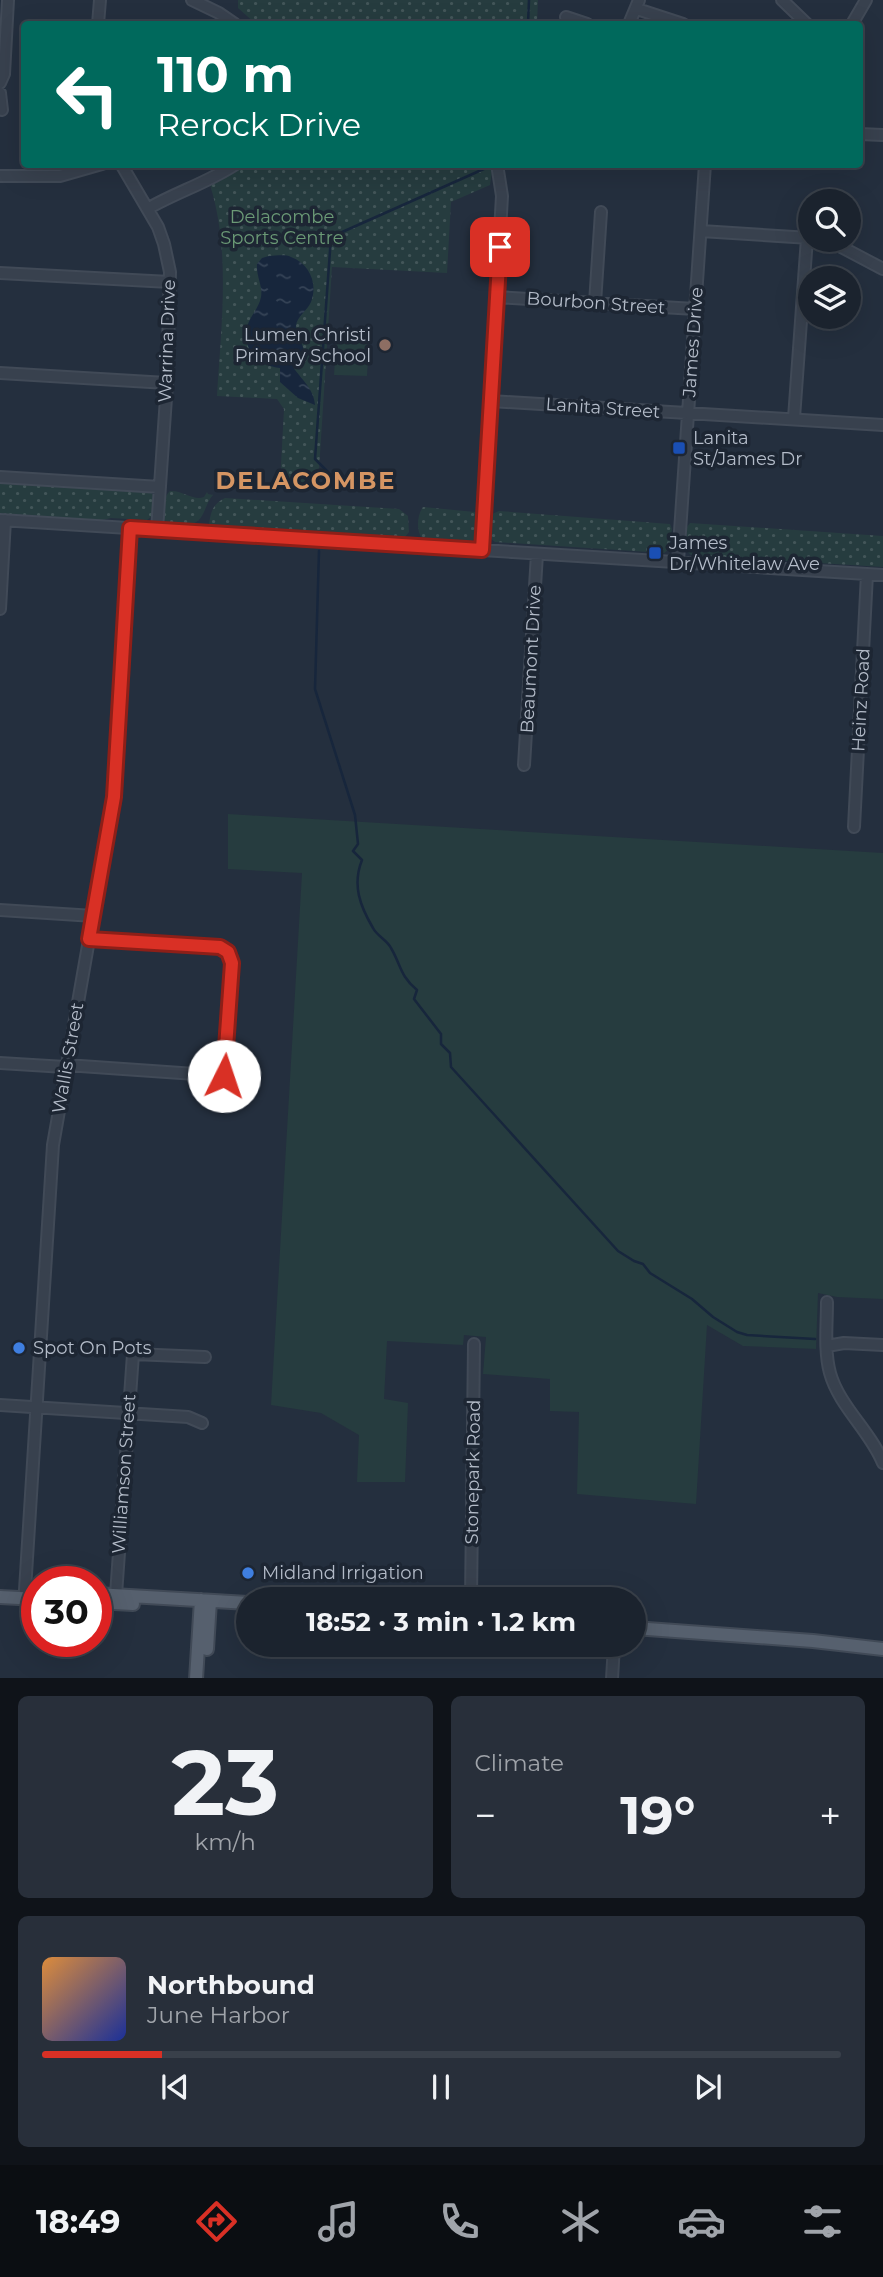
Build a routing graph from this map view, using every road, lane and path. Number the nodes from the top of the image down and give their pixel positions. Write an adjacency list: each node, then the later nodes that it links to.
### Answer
1 (8, 0): 15 (street)
2 (100, 0): 8 (street)
3 (192, 0): 9 (street)
4 (782, 0): 13 (street)
5 (866, 0): 14 (street)
6 (638, 4): 11 (street); 12 (street)
7 (566, 17): 10 (street)
8 (98, 21)
9 (231, 21)
10 (577, 21)
11 (630, 21)
12 (676, 21)
13 (804, 21)
14 (854, 21)
15 (0, 83)
16 (0, 93): 17 (street)
17 (2, 110)
18 (863, 134): 19 (street)
19 (883, 135)
20 (88, 168): 25 (street)
21 (124, 168): 26 (street, Warrina Drive)
22 (229, 168): 26 (street)
23 (498, 168): 35 (street)
24 (705, 168): 28 (street, James Drive)
25 (0, 176)
26 (149, 208): 34 (street, Warrina Drive)
27 (601, 212): 36 (street)
28 (701, 231): 29 (street); 37 (street, James Drive)
29 (798, 237)
30 (808, 252): 42 (street)
31 (850, 252): 32 (street)
32 (883, 270)
33 (0, 273): 34 (street)
34 (170, 282): 39 (street, Warrina Drive)
35 (497, 297): 36 (street, Bourbon Street); 40 (street)
36 (595, 303): 37 (street, Bourbon Street)
37 (695, 309): 41 (street, James Drive)
38 (0, 373): 39 (street)
39 (167, 383): 45 (street, Warrina Drive)
40 (491, 401): 41 (street, Lanita Street); 49 (street)
41 (688, 413): 42 (street, Lanita Street); 51 (street, James Drive)
42 (794, 418): 43 (street, Lanita Street)
43 (883, 425)
44 (0, 477): 45 (street)
45 (160, 487): 48 (street, Warrina Drive)
46 (3, 520): 47 (street); 54 (street)
47 (130, 528): 48 (street); 58 (street, Wallis Street)
48 (157, 530): 49 (street)
49 (482, 550): 50 (street)
50 (537, 554): 51 (street); 55 (street, Beaumont Drive)
51 (678, 561): 52 (street)
52 (867, 574): 53 (street); 56 (street, Heinz Road)
53 (883, 575)
54 (0, 609)
55 (524, 765)
56 (854, 827)
57 (0, 910): 58 (street)
58 (94, 916): 59 (street, Wallis Street)
59 (89, 939): 61 (street, Wallis Street); 61 (street)
60 (0, 1063): 61 (street)
61 (66, 1066): 68 (street, Wallis Street)
62 (827, 1302): 65 (street)
63 (474, 1344): 73 (street, Stonepark Road)
64 (883, 1345): 65 (street)
65 (827, 1346): 71 (street)
66 (205, 1357): 69 (street, Williamson Street)
67 (0, 1405): 68 (street)
68 (37, 1407): 69 (street); 72 (street, Wallis Street)
69 (129, 1414): 70 (street); 79 (street, Williamson Street)
70 (202, 1423)
71 (883, 1463)
72 (32, 1566)
73 (471, 1587)
74 (0, 1588): 75 (main road)
75 (21, 1593)
76 (21, 1596): 77 (main road)
77 (0, 1597)
78 (112, 1598): 79 (main road)
79 (116, 1599): 80 (main road); 82 (main road)
80 (112, 1600)
81 (236, 1603): 82 (main road)
82 (205, 1604): 83 (main road); 91 (main road); 92 (main road)
83 (236, 1609)
84 (646, 1629): 85 (main road)
85 (708, 1634): 86 (main road); 88 (main road)
86 (646, 1635)
87 (883, 1640): 88 (main road)
88 (813, 1641): 89 (main road)
89 (883, 1649)
90 (613, 1657): 93 (street)
91 (197, 1678)
92 (205, 1678)
93 (612, 1678)

